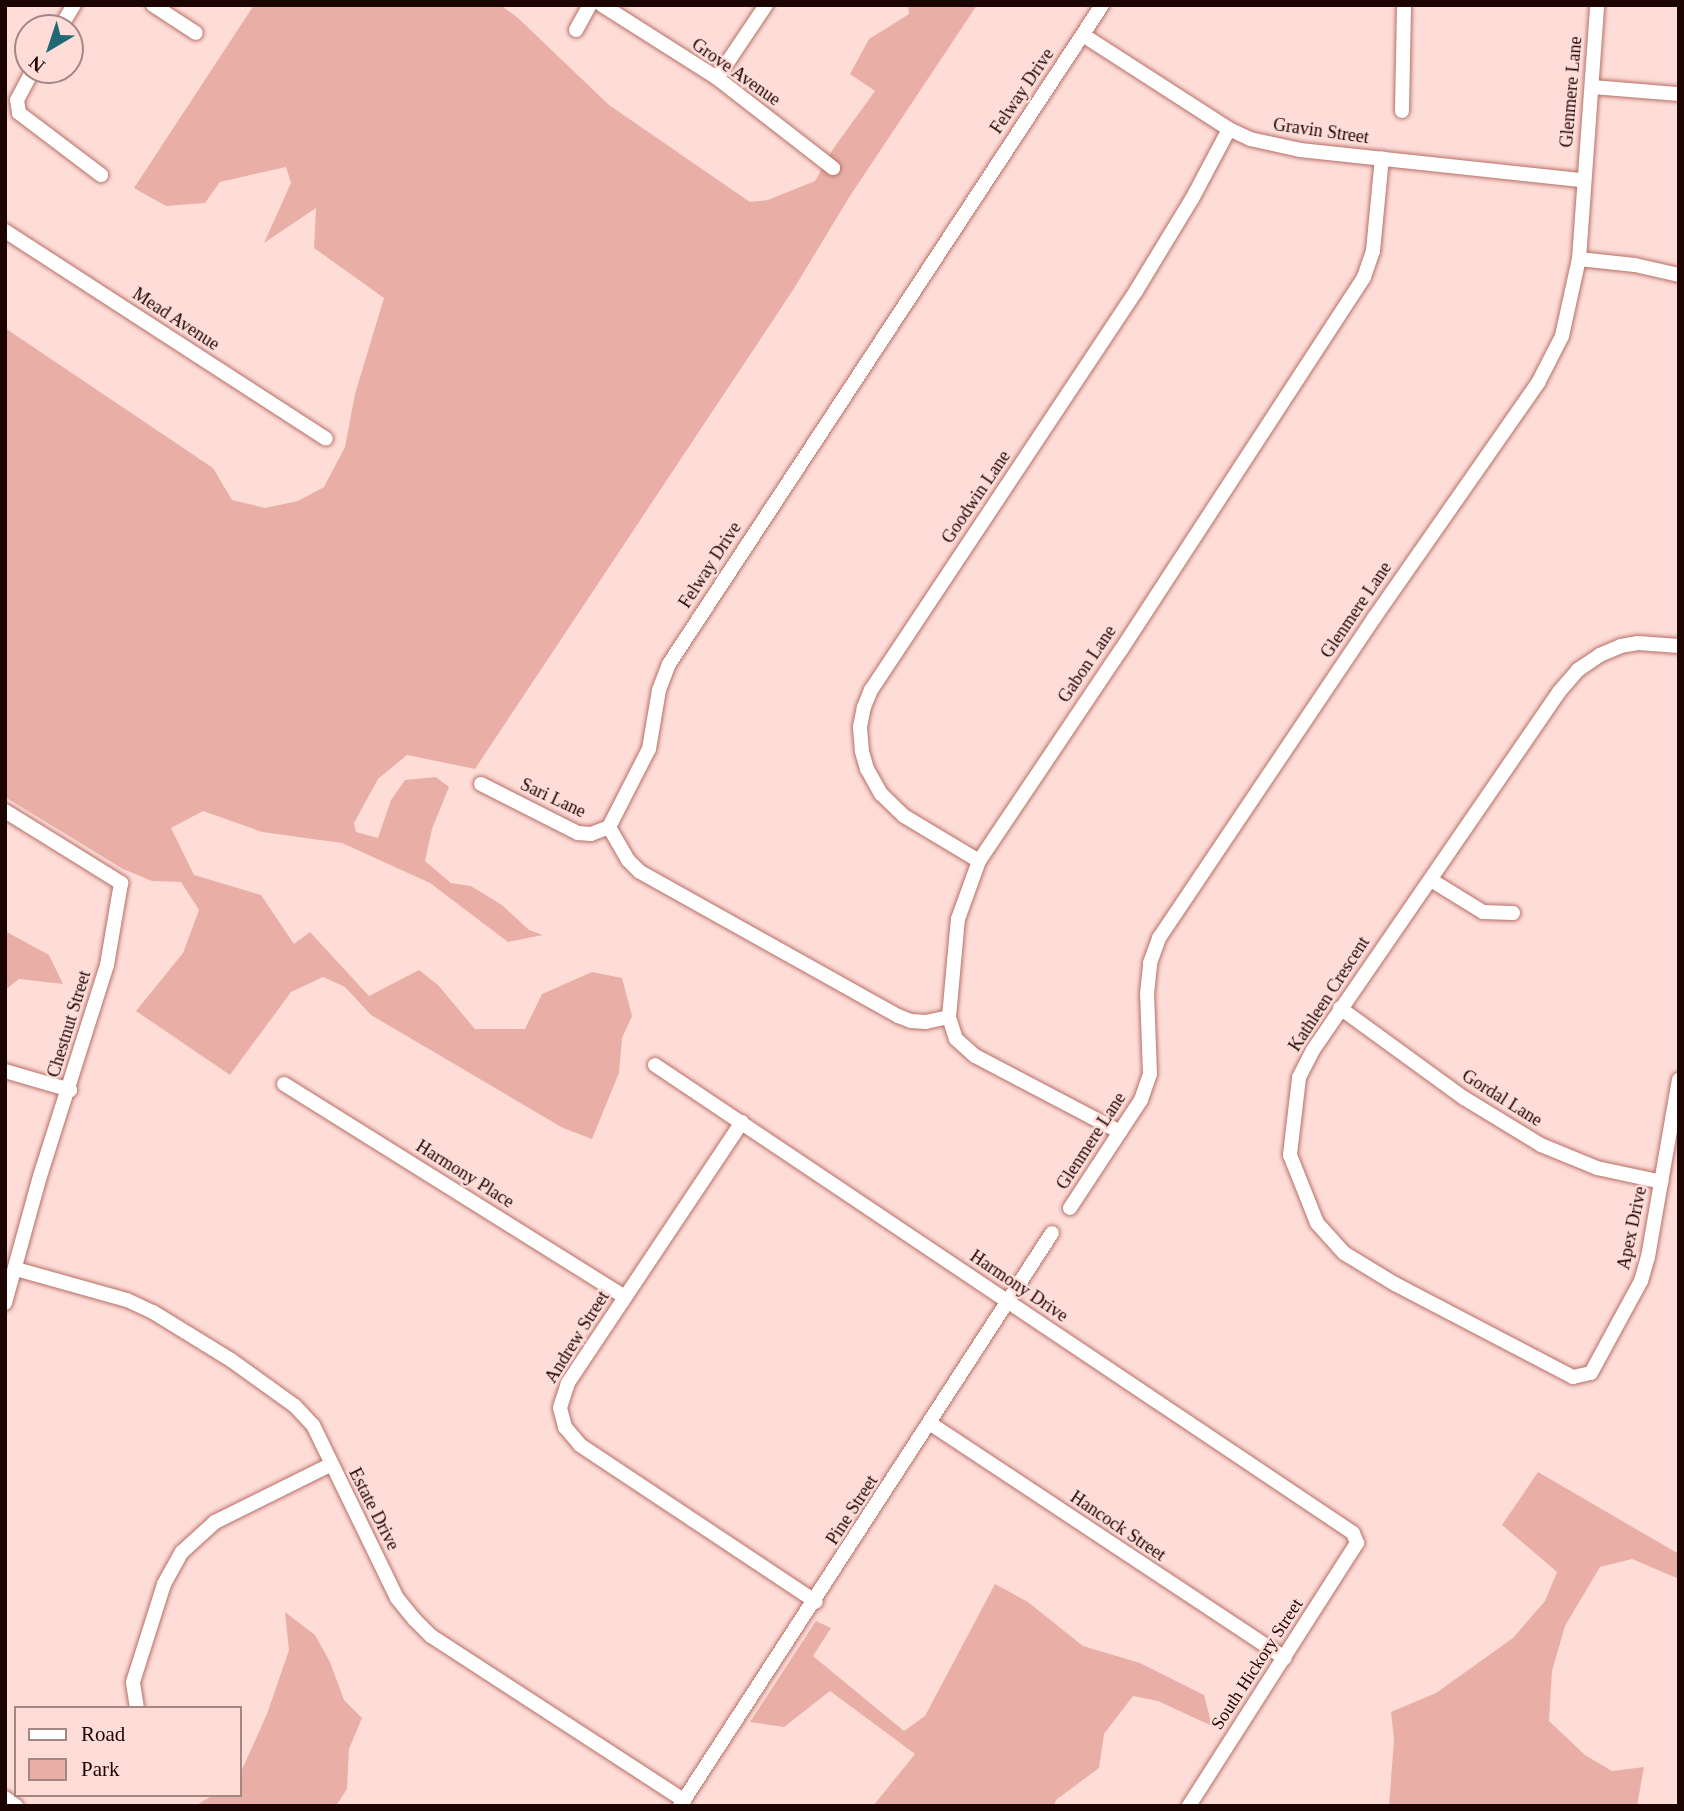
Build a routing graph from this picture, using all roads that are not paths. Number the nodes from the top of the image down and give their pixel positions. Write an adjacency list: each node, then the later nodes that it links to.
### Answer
1 (153, 5): 9 (street)
2 (590, 5): 8 (street)
3 (766, 5): 11 (street)
4 (1102, 5): 10 (street, Felway Drive)
5 (1404, 5): 15 (street)
6 (1597, 5): 13 (street, Glenmere Lane)
7 (608, 9): 11 (street, Grove Avenue)
8 (576, 30)
9 (196, 33)
10 (1083, 35): 16 (street, Gravin Street); 28 (street, Felway Drive)
11 (717, 78): 18 (street, Grove Avenue)
12 (26, 84): 19 (street)
13 (1593, 87): 14 (street); 20 (street, Glenmere Lane)
14 (1679, 94)
15 (1402, 111)
16 (1229, 129): 17 (street, Gravin Street); 29 (street, Goodwin Lane)
17 (1382, 158): 20 (street, Gravin Street); 29 (street, Gabon Lane)
18 (833, 168)
19 (101, 175)
20 (1583, 180): 22 (street, Glenmere Lane)
21 (5, 232): 24 (street, Mead Avenue)
22 (1579, 258): 23 (street); 40 (street, Glenmere Lane)
23 (1679, 275)
24 (326, 439)
25 (1679, 646): 30 (street, Kathleen Crescent)
26 (481, 785): 28 (street, Sari Lane)
27 (5, 811): 38 (street, Chestnut Street)
28 (609, 827): 33 (street)
29 (979, 861): 33 (street, Gabon Lane)
30 (1431, 880): 31 (street); 32 (street, Kathleen Crescent)
31 (1513, 913)
32 (1340, 1008): 41 (street, Gordal Lane); 48 (street, Kathleen Crescent)
33 (949, 1017): 40 (street)
34 (655, 1065): 39 (street, Harmony Drive)
35 (5, 1071): 38 (street)
36 (1679, 1080): 41 (street, Apex Drive)
37 (284, 1084): 45 (street, Harmony Place)
38 (70, 1090): 44 (street, Chestnut Street)
39 (742, 1122): 45 (street, Andrew Street); 46 (street, Harmony Drive)
40 (1120, 1132): 42 (street, Glenmere Lane)
41 (1662, 1182): 48 (street, Apex Drive)
42 (1070, 1208)
43 (1052, 1233): 46 (street, Pine Street)
44 (16, 1269): 47 (street, Chestnut Street); 50 (street, Estate Drive)
45 (625, 1297): 52 (street, Andrew Street)
46 (1009, 1302): 49 (street, Pine Street); 51 (street, Harmony Drive)
47 (5, 1303)
48 (1591, 1373)
49 (931, 1424): 52 (street, Pine Street); 53 (street, Hancock Street)
50 (330, 1465): 54 (street); 56 (street, Estate Drive)
51 (1357, 1543): 53 (street, South Hickory Street)
52 (816, 1602): 56 (street, Pine Street)
53 (1285, 1658): 58 (street, South Hickory Street)
54 (137, 1706)
55 (5, 1798): 57 (street)
56 (682, 1803)
57 (16, 1806)
58 (1189, 1806)

